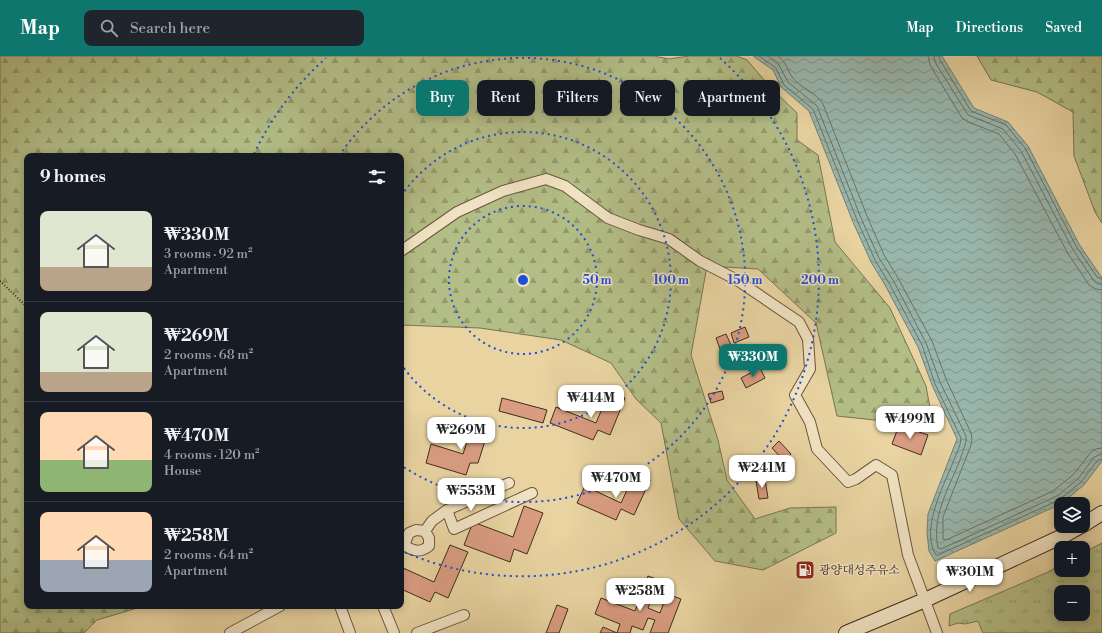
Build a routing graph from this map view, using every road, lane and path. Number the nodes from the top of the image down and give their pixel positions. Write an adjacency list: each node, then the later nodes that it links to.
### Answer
1 (404, 249): 12 (street)
2 (0, 281): 3 (path)
3 (24, 304)
4 (509, 483): 6 (street)
5 (532, 493): 6 (street)
6 (447, 510): 9 (street)
7 (1102, 513): 8 (main road)
8 (1090, 520)
9 (425, 531): 11 (street); 11 (street)
10 (1070, 533): 12 (main road)
11 (404, 548)
12 (925, 600): 21 (main road); 22 (street)
13 (274, 609): 18 (street)
14 (341, 609): 17 (street)
15 (384, 609): 19 (street)
16 (464, 615): 20 (street)
17 (348, 632)
18 (230, 633)
19 (394, 633)
20 (417, 633)
21 (846, 633)
22 (937, 633)

